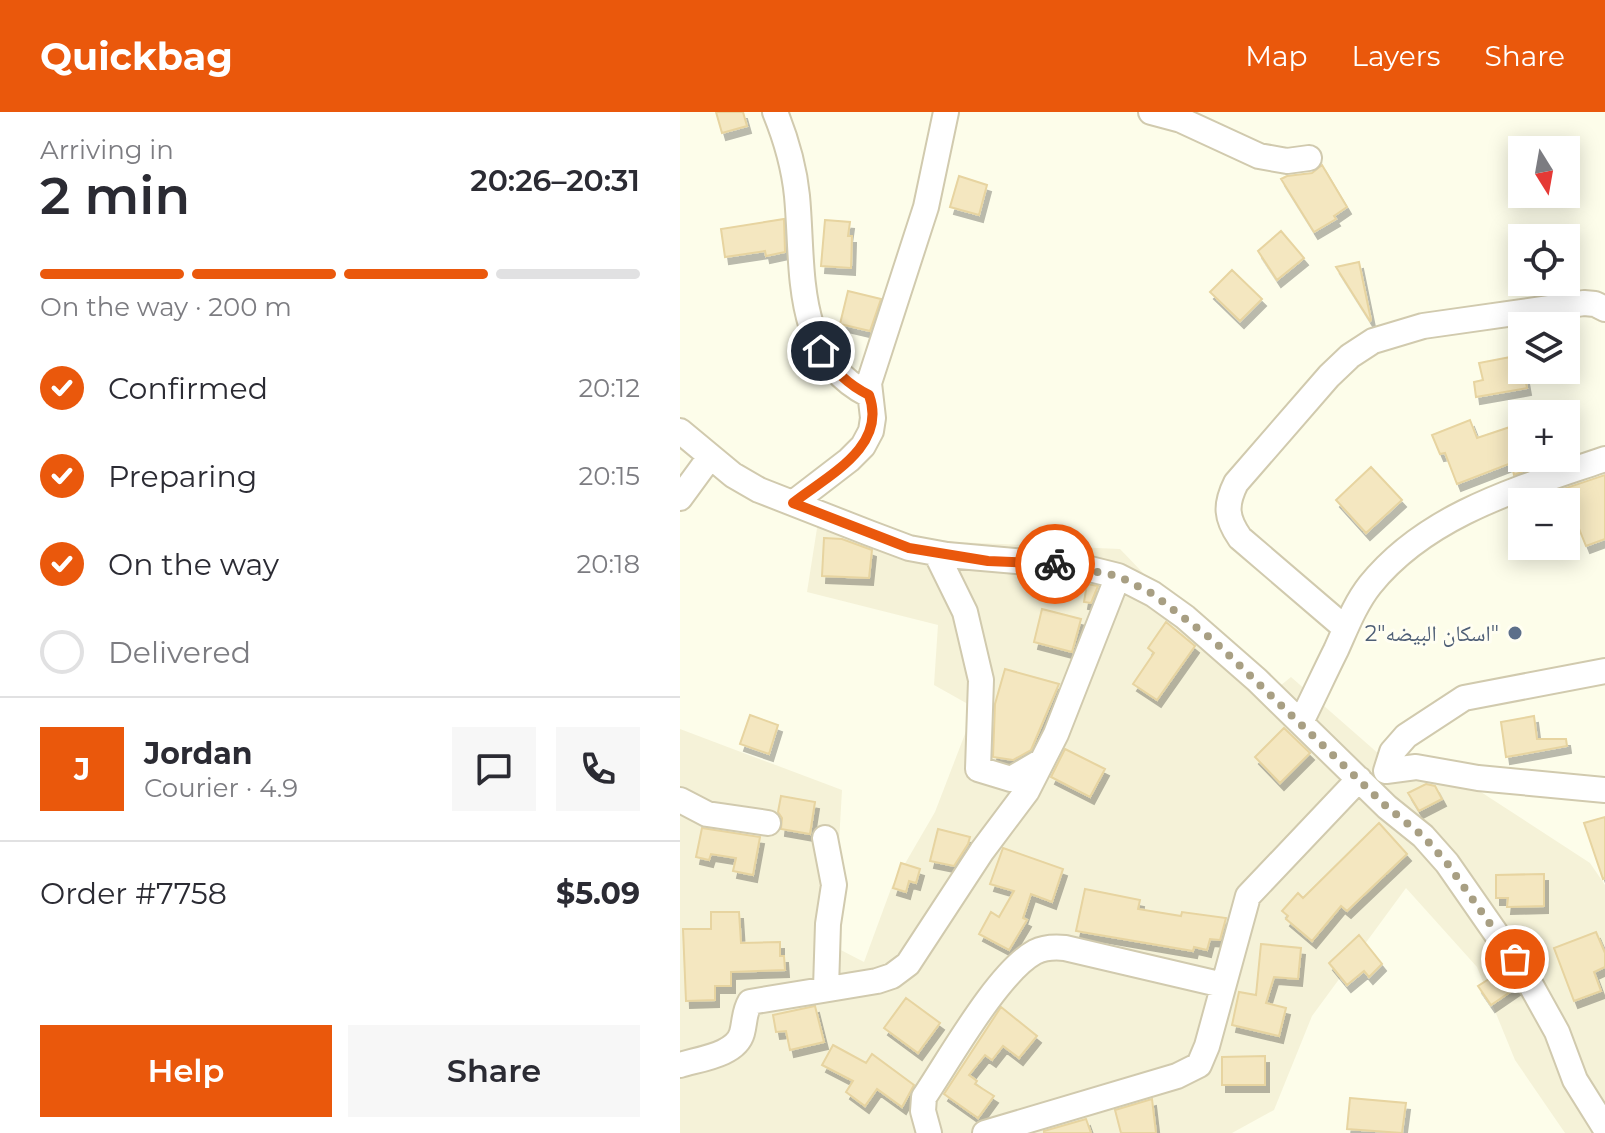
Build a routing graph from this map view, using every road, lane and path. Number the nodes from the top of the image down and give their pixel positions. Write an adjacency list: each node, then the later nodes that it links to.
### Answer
1 (775, 112): 6 (street)
2 (946, 112): 6 (street)
3 (1151, 112): 4 (street)
4 (1309, 158)
5 (1605, 309): 14 (street)
6 (869, 395): 11 (street)
7 (680, 431): 8 (street)
8 (710, 457): 10 (street); 11 (street)
9 (1605, 459): 14 (street)
10 (680, 498)
11 (793, 503): 12 (street)
12 (936, 553): 13 (street); 17 (street)
13 (1118, 576): 16 (street); 17 (street)
14 (1345, 628): 16 (street)
15 (1605, 671): 19 (street)
16 (1301, 722): 18 (street)
17 (1042, 761): 24 (street)
18 (1359, 779): 23 (street); 26 (street)
19 (1605, 790)
20 (680, 800): 21 (street)
21 (768, 823)
22 (825, 838): 24 (street)
23 (1223, 985): 27 (street); 28 (street)
24 (826, 988): 25 (street)
25 (680, 1065)
26 (1605, 1128)
27 (929, 1133)
28 (985, 1133)

